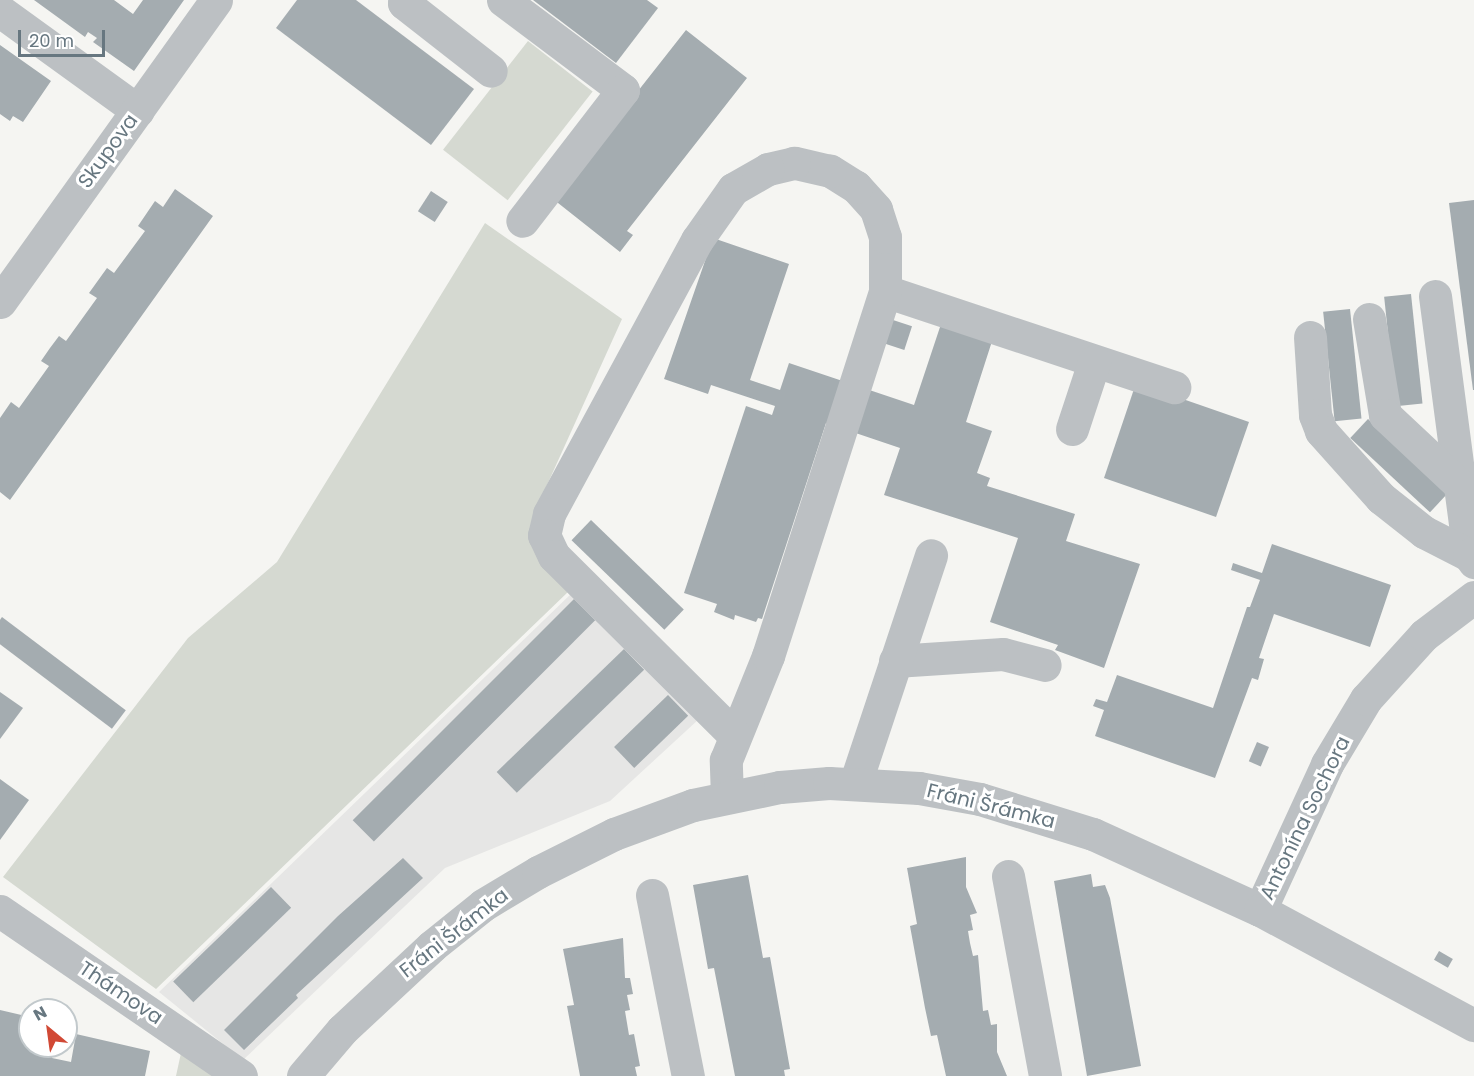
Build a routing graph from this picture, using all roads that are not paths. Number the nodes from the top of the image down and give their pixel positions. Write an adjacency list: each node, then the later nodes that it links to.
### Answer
1 (216, 0): 6 (street, Skupova)
2 (405, 0): 5 (street)
3 (503, 0): 7 (street)
4 (0, 11): 6 (street)
5 (491, 71)
6 (138, 111): 10 (street, Skupova)
7 (522, 220)
8 (885, 291): 13 (street); 22 (street); 22 (street)
9 (1436, 296): 16 (street)
10 (0, 302)
11 (1369, 319): 16 (street)
12 (1310, 337): 18 (street)
13 (1094, 362): 14 (street); 15 (street)
14 (1174, 387)
15 (1072, 429)
16 (1462, 487): 18 (street)
17 (931, 555): 20 (street)
18 (1472, 558)
19 (1474, 597): 27 (street, Antonína Sochora)
20 (896, 661): 21 (street); 23 (street)
21 (1045, 665)
22 (734, 735): 24 (street)
23 (855, 784): 24 (street, Fráni Šrámka); 27 (street, Fráni Šrámka)
24 (727, 797): 31 (street, Fráni Šrámka)
25 (1008, 876): 33 (street)
26 (652, 895): 32 (street)
27 (1260, 910): 29 (street, Fráni Šrámka)
28 (0, 911): 30 (street, Thámova)
29 (1474, 1025)
30 (241, 1076)
31 (303, 1076)
32 (688, 1076)
33 (1045, 1076)

